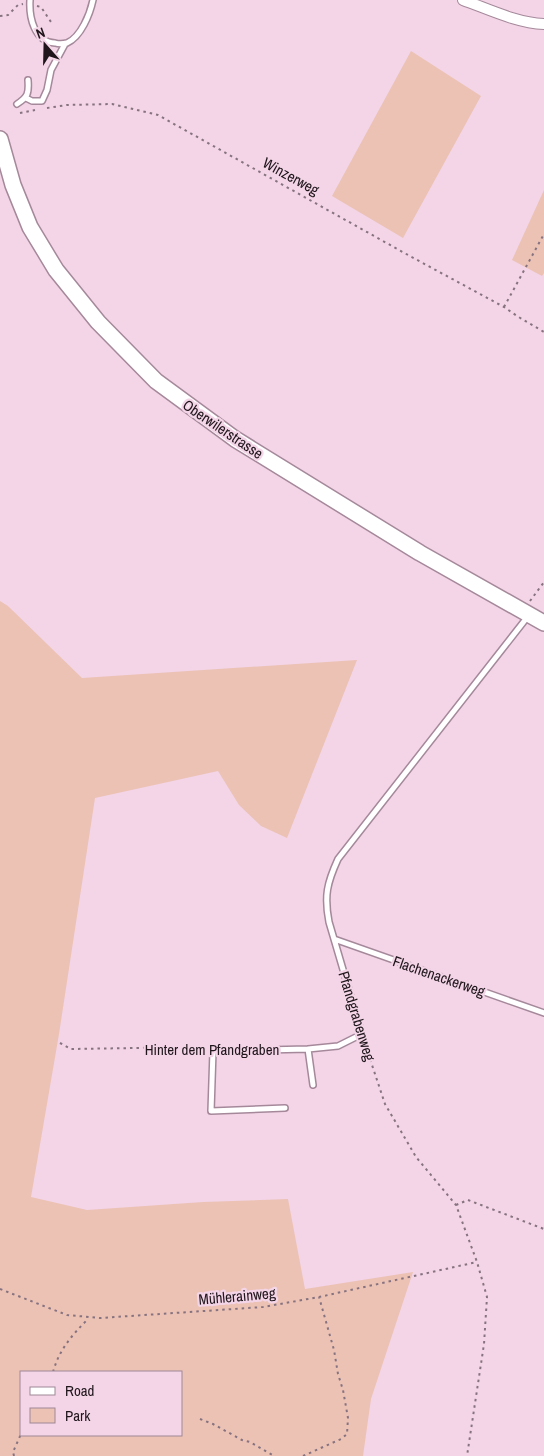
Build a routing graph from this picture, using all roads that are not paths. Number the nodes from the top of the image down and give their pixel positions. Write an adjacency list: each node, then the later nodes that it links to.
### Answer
1 (30, 0): 5 (lane)
2 (93, 0): 5 (lane)
3 (463, 0): 4 (street)
4 (544, 24)
5 (66, 44): 7 (lane)
6 (28, 80): 7 (lane)
7 (26, 98): 8 (lane)
8 (18, 104)
9 (0, 139): 10 (street, Oberwilerstrasse)
10 (526, 613): 11 (street, Oberwilerstrasse); 12 (lane, Pfandgrabenweg)
11 (544, 623)
12 (334, 939): 13 (lane, Flachenackerweg); 14 (lane, Pfandgrabenweg)
13 (544, 1013)
14 (362, 1034): 15 (lane, Hinter dem Pfandgraben)
15 (308, 1049): 16 (lane); 17 (lane, Hinter dem Pfandgraben)
16 (312, 1085)
17 (285, 1108)

